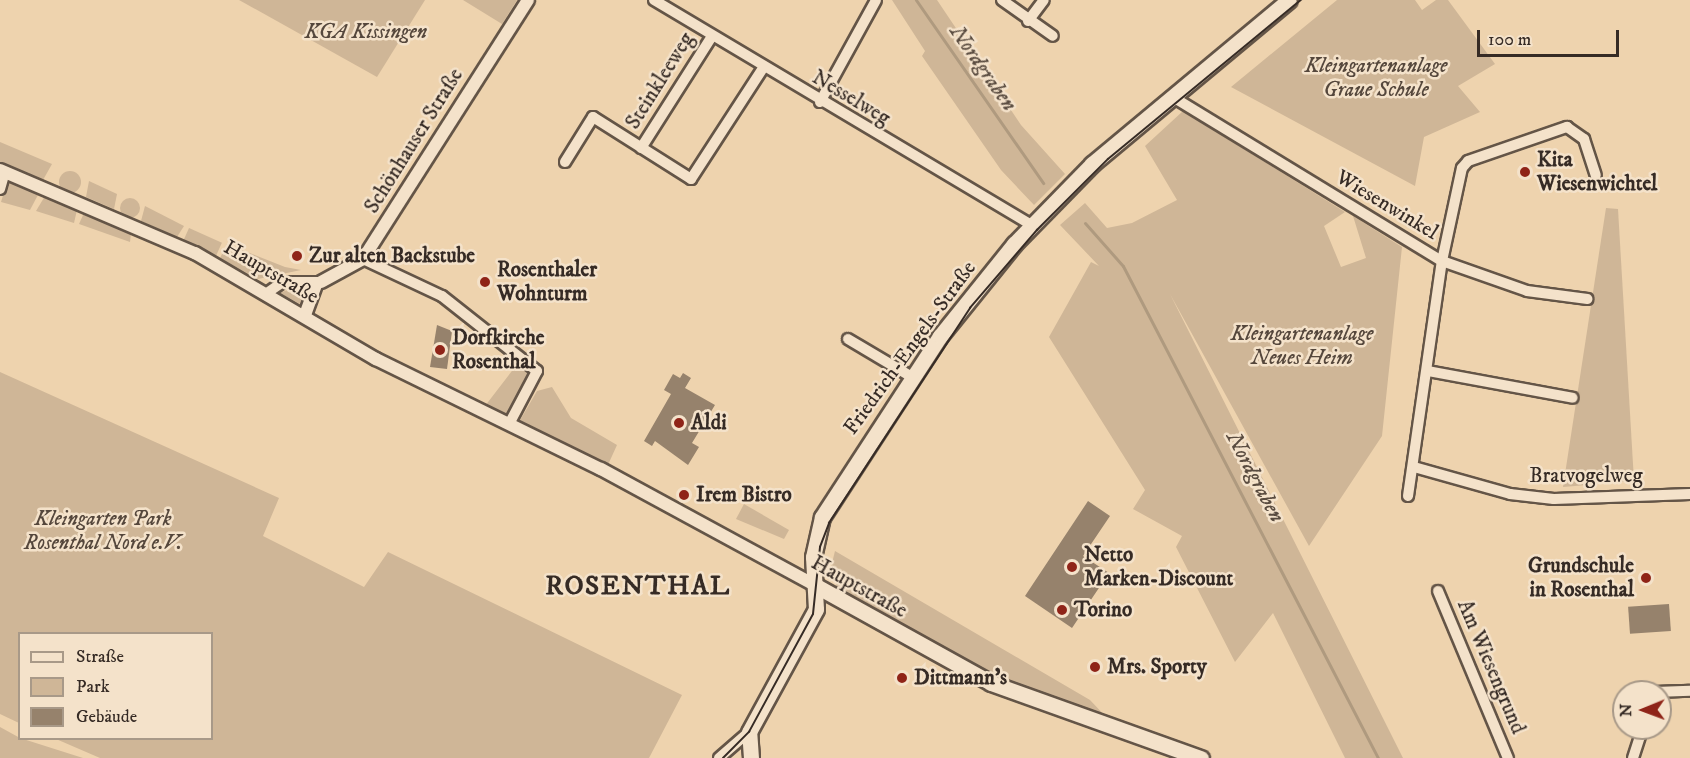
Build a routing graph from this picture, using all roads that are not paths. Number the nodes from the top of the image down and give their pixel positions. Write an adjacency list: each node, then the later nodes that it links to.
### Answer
1 (528, 0): 19 (street, Schönhauser Straße)
2 (654, 0): 8 (street, Nesselweg)
3 (1002, 0): 7 (street)
4 (1044, 0): 7 (street)
5 (1289, 0): 11 (main road, Friedrich-Engels-Straße)
6 (877, 2): 12 (street)
7 (1028, 21): 9 (street)
8 (712, 36): 10 (street, Nesselweg); 13 (street, Steinkleeweg)
9 (1053, 36)
10 (763, 68): 12 (street, Nesselweg); 13 (street, Steinkleeweg)
11 (1173, 97): 18 (main road, Friedrich-Engels-Straße); 20 (street, Wiesenwinkel)
12 (820, 102): 18 (street, Nesselweg)
13 (641, 148): 14 (street, Steinkleeweg)
14 (565, 162)
15 (3, 171): 17 (street, Hauptstraße); 22 (street, Hauptstraße)
16 (1596, 175): 20 (street, Wiesenwinkel)
17 (0, 189)
18 (1031, 225): 27 (main road, Friedrich-Engels-Straße)
19 (363, 259): 21 (street, Schönhauser Straße); 29 (street)
20 (1442, 261): 23 (street); 26 (street)
21 (318, 283): 22 (street); 24 (street)
22 (267, 293): 24 (street, Hauptstraße)
23 (1587, 299)
24 (305, 315): 29 (street, Hauptstraße)
25 (848, 339): 27 (street)
26 (1428, 370): 28 (street); 30 (street)
27 (912, 377): 33 (main road, Friedrich-Engels-Straße)
28 (1573, 398)
29 (509, 424): 33 (street, Hauptstraße)
30 (1414, 467): 31 (street, Bratvogelweg); 32 (street)
31 (1690, 494)
32 (1408, 496)
33 (818, 587): 37 (main road); 41 (main road, Hauptstraße)
34 (1437, 591): 42 (street, Am Wiesengrund)
35 (1690, 691): 36 (street)
36 (1672, 692)
37 (749, 732): 39 (street); 40 (main road)
38 (1639, 740): 43 (street)
39 (719, 758)
40 (751, 758)
41 (1201, 758)
42 (1508, 758)
43 (1633, 758)

